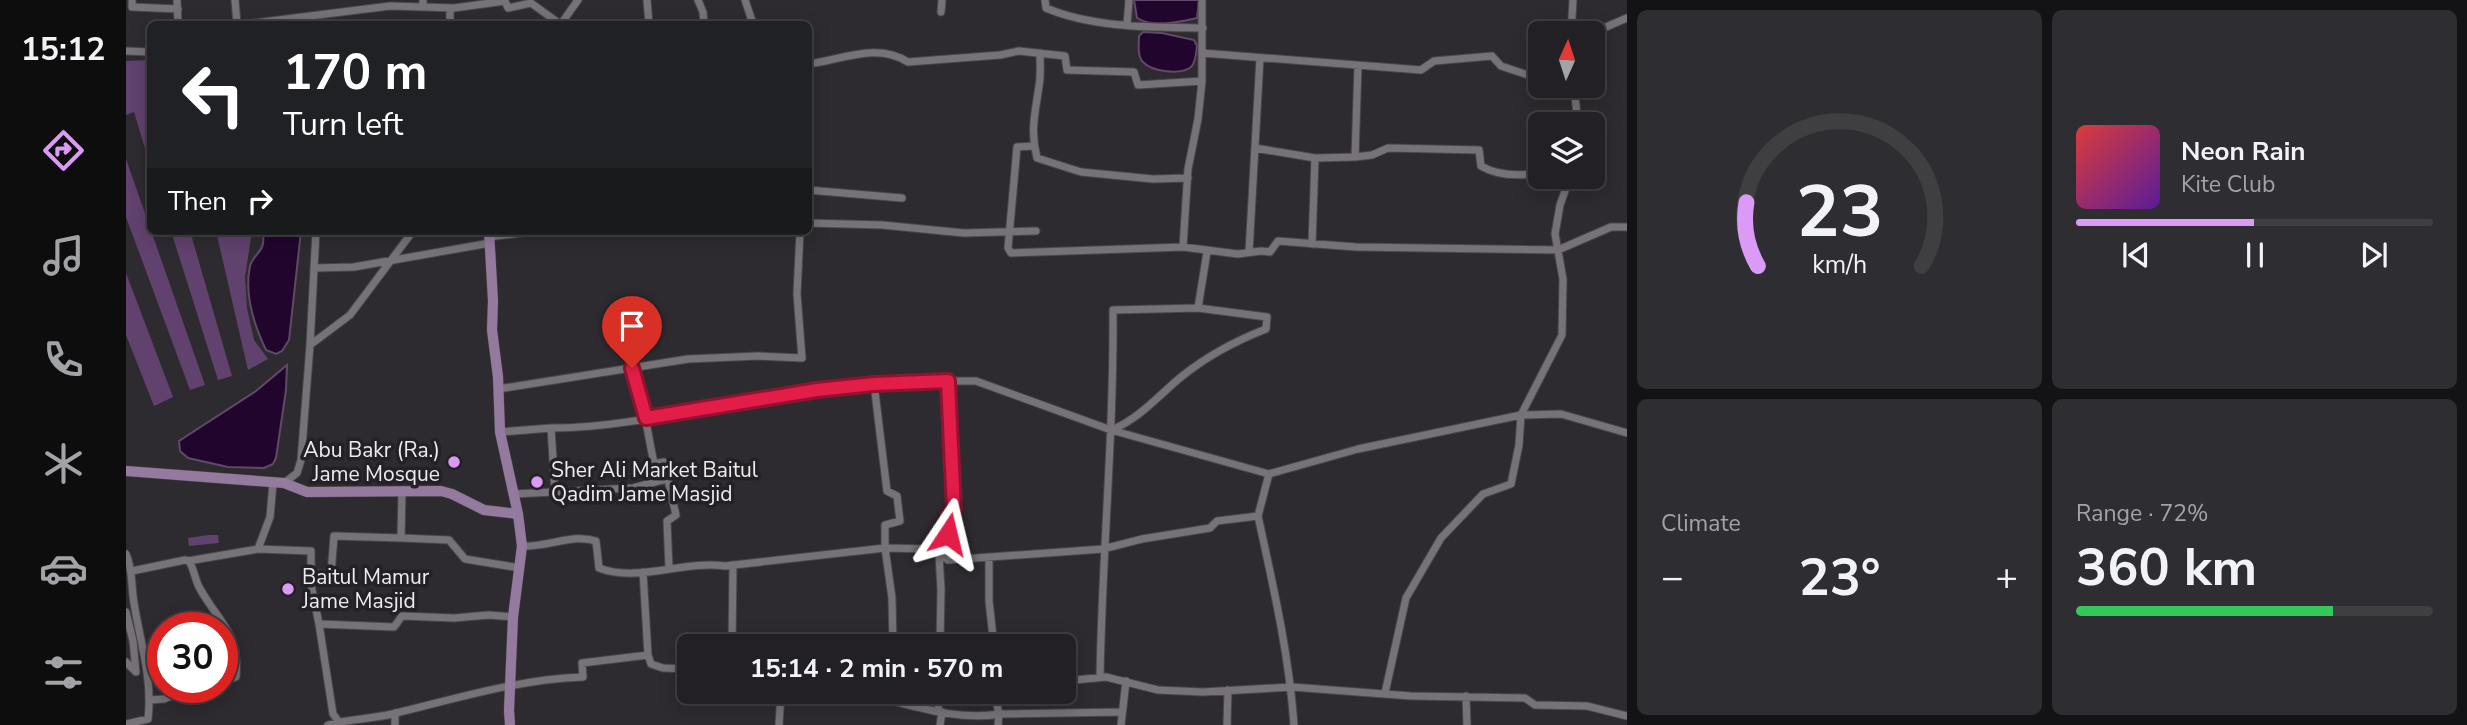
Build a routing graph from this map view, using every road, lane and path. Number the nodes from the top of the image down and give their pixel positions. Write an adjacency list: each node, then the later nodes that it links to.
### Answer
1 (132, 0): 15 (street)
2 (177, 0): 15 (street)
3 (234, 0): 19 (street)
4 (578, 0): 23 (street)
5 (647, 0): 24 (street)
6 (698, 0): 25 (street)
7 (745, 0): 26 (street)
8 (942, 0): 16 (street)
9 (1045, 0): 28 (street)
10 (1129, 0): 28 (street)
11 (1202, 0): 30 (street)
12 (1573, 0): 27 (street)
13 (423, 4): 14 (street); 20 (street)
14 (450, 8): 21 (street); 22 (street)
15 (178, 9): 18 (street)
16 (941, 12)
17 (1627, 18): 29 (street)
18 (178, 21)
19 (237, 21)
20 (271, 21)
21 (450, 21)
22 (556, 21)
23 (563, 21)
24 (649, 21)
25 (704, 21)
26 (753, 21)
27 (1572, 21)
28 (1127, 25): 30 (street)
29 (1605, 27)
30 (1203, 28): 34 (street)
31 (126, 51): 32 (street)
32 (147, 52)
33 (1040, 53): 36 (street); 39 (street); 40 (street)
34 (1202, 53): 35 (street); 39 (street)
35 (1260, 58): 37 (street); 41 (street)
36 (812, 63)
37 (1358, 66): 38 (street); 42 (street)
38 (1528, 75)
39 (1202, 81): 45 (street)
40 (1034, 146): 45 (street); 52 (street)
41 (1255, 148): 43 (street); 61 (street)
42 (1355, 157): 43 (street); 44 (street)
43 (1315, 158): 57 (street)
44 (1528, 174)
45 (1188, 178): 58 (street)
46 (1566, 189): 59 (street)
47 (812, 190): 48 (street)
48 (902, 198)
49 (812, 223): 52 (street)
50 (1627, 226): 59 (street)
51 (1036, 231): 52 (street)
52 (1010, 232): 58 (street)
53 (316, 235): 63 (street)
54 (410, 235): 62 (street)
55 (800, 235): 66 (street)
56 (490, 237): 62 (street); 69 (street)
57 (1312, 244): 59 (street); 61 (street)
58 (1183, 247): 60 (street)
59 (1558, 250): 70 (street)
60 (1207, 251): 61 (street); 64 (street)
61 (1249, 252)
62 (393, 260): 63 (street); 65 (street)
63 (315, 268): 65 (street)
64 (1198, 309): 73 (street); 73 (street)
65 (310, 345): 79 (street)
66 (632, 368): 69 (street); 71 (street)
67 (948, 381): 68 (street); 73 (street); 93 (street)
68 (874, 384): 71 (street); 87 (street)
69 (499, 389): 74 (street)
70 (1521, 415): 75 (street); 77 (street); 122 (street)
71 (646, 418): 72 (street); 78 (street)
72 (551, 428): 74 (street); 81 (street)
73 (1111, 430): 77 (street); 89 (street)
74 (500, 432): 82 (street)
75 (1627, 433)
76 (126, 471): 79 (street)
77 (1269, 474): 84 (street)
78 (666, 479): 81 (street); 97 (street)
79 (278, 483): 80 (street); 88 (street)
80 (402, 491): 83 (street); 85 (street)
81 (555, 491): 82 (street)
82 (514, 494): 83 (street)
83 (518, 514): 86 (street)
84 (1258, 516): 89 (street); 120 (street)
85 (401, 538): 96 (street); 100 (street)
86 (522, 546): 96 (street); 99 (street)
87 (885, 548): 91 (street); 95 (street); 106 (street)
88 (258, 549): 94 (street); 100 (street)
89 (1103, 549): 92 (street); 115 (street)
90 (126, 554): 98 (street)
91 (939, 555): 93 (street); 107 (street)
92 (989, 557): 93 (street); 108 (street)
93 (948, 560)
94 (188, 561): 98 (street); 102 (street)
95 (733, 565): 97 (street); 105 (street)
96 (520, 568): 103 (street)
97 (668, 568): 99 (street)
98 (132, 571): 111 (street)
99 (643, 572): 109 (street)
100 (311, 573): 104 (street)
101 (126, 612): 113 (street)
102 (216, 612)
103 (513, 617): 104 (street); 119 (street)
104 (319, 624): 134 (street)
105 (732, 634)
106 (893, 634)
107 (940, 634)
108 (993, 634)
109 (648, 655): 112 (street); 119 (street)
110 (126, 662): 113 (street)
111 (145, 668): 113 (street); 117 (street)
112 (677, 669)
113 (136, 672): 114 (street)
114 (126, 675)
115 (1100, 677): 116 (street); 118 (street)
116 (1076, 680)
117 (147, 681)
118 (1126, 681): 121 (street); 130 (street)
119 (511, 686): 131 (street); 138 (street)
120 (1292, 687): 121 (street); 122 (street); 144 (street)
121 (1228, 691): 143 (street)
122 (1385, 693): 123 (street)
123 (1466, 696): 133 (street); 145 (street)
124 (150, 703): 135 (street)
125 (780, 704): 139 (street)
126 (907, 704): 129 (street)
127 (940, 704): 129 (street)
128 (997, 704): 132 (street)
129 (940, 711): 132 (street); 140 (street)
130 (1122, 712): 132 (street); 142 (street)
131 (395, 713): 134 (street); 137 (street)
132 (999, 714): 141 (street)
133 (1627, 716)
134 (339, 722): 136 (street)
135 (126, 724)
136 (328, 725)
137 (395, 725)
138 (510, 725)
139 (779, 725)
140 (940, 725)
141 (998, 725)
142 (1121, 725)
143 (1227, 725)
144 (1294, 725)
145 (1467, 725)

